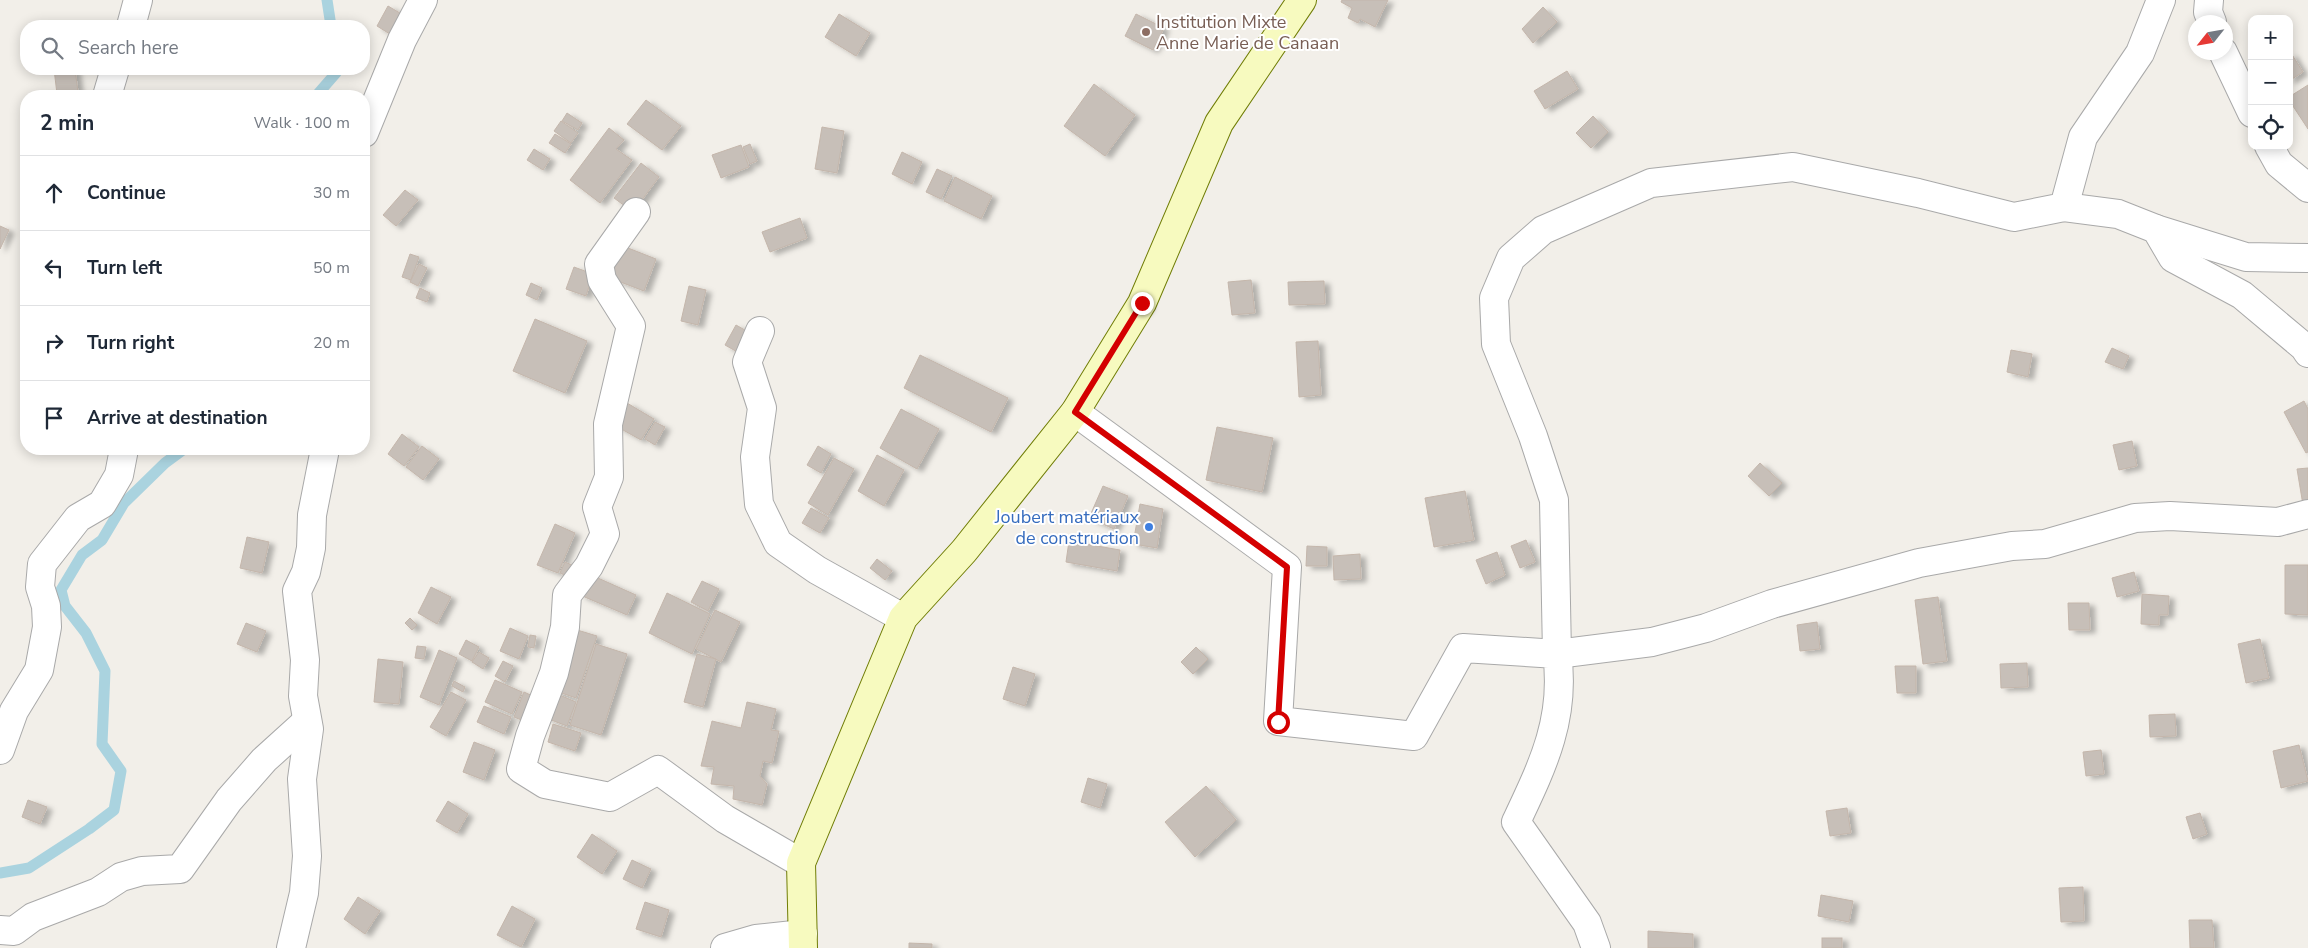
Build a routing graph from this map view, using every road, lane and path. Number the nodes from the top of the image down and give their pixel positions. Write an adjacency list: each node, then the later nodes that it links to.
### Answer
1 (138, 0): 7 (street)
2 (423, 0): 12 (street)
3 (1302, 0): 21 (street)
4 (2160, 0): 15 (street)
5 (2209, 0): 6 (street)
6 (2209, 15)
7 (133, 20)
8 (2227, 60): 11 (street)
9 (113, 75): 10 (street)
10 (109, 90)
11 (2249, 105)
12 (370, 117)
13 (2271, 150): 14 (street)
14 (2308, 188)
15 (2064, 207): 17 (street); 26 (street)
16 (636, 212): 29 (street)
17 (2156, 229): 18 (street); 20 (street)
18 (2308, 258)
19 (760, 331): 25 (street)
20 (2308, 353)
21 (1075, 412): 25 (street); 26 (street)
22 (123, 455): 28 (street)
23 (324, 455): 27 (street)
24 (2308, 514): 26 (street)
25 (903, 618): 29 (street)
26 (1558, 654): 34 (street)
27 (308, 721): 30 (street); 32 (street)
28 (0, 750)
29 (800, 863): 31 (street)
30 (0, 930)
31 (803, 941): 33 (street)
32 (291, 948)
33 (725, 948)
34 (1596, 948)

